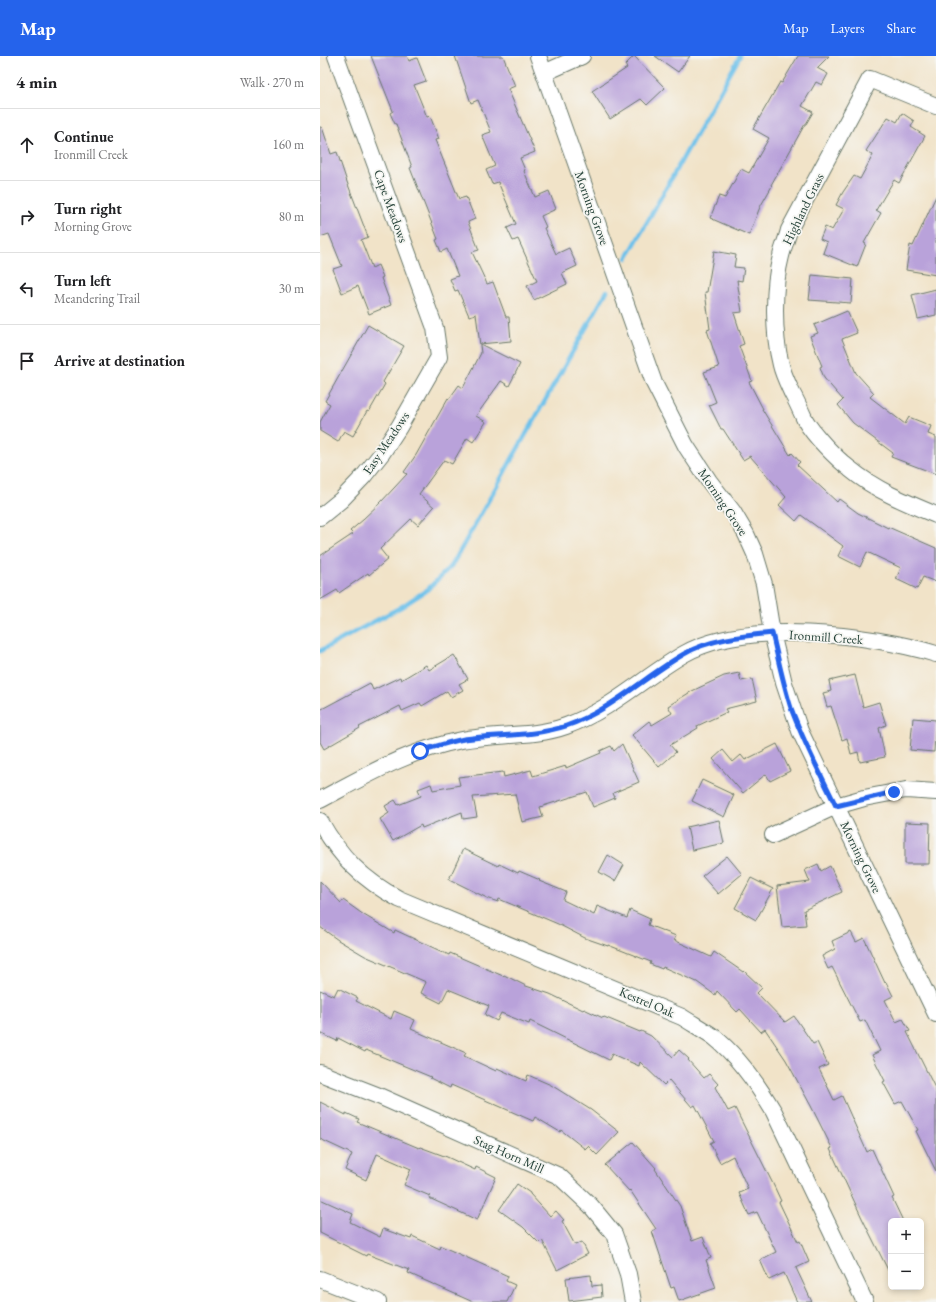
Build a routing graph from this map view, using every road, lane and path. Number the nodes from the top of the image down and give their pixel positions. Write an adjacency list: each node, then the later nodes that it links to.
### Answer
1 (336, 56): 6 (street, Cape Meadows)
2 (538, 56): 4 (street, Morning Grove)
3 (582, 56): 4 (street)
4 (544, 73): 9 (street, Morning Grove)
5 (936, 106): 7 (street, Highland Grass)
6 (439, 358): 8 (street, Easy Meadows)
7 (936, 515)
8 (320, 517)
9 (772, 633): 10 (street, Ironmill Creek); 12 (street, Ironmill Creek); 13 (street, Morning Grove)
10 (936, 654)
11 (936, 792): 13 (street)
12 (320, 800)
13 (836, 806): 15 (street); 16 (street, Morning Grove)
14 (320, 821): 21 (street, Kestrel Oak)
15 (773, 835)
16 (936, 1014)
17 (320, 1073): 20 (street, Stag Horn Mill)
18 (320, 1279): 19 (street)
19 (378, 1302)
20 (633, 1302)
21 (865, 1302)

